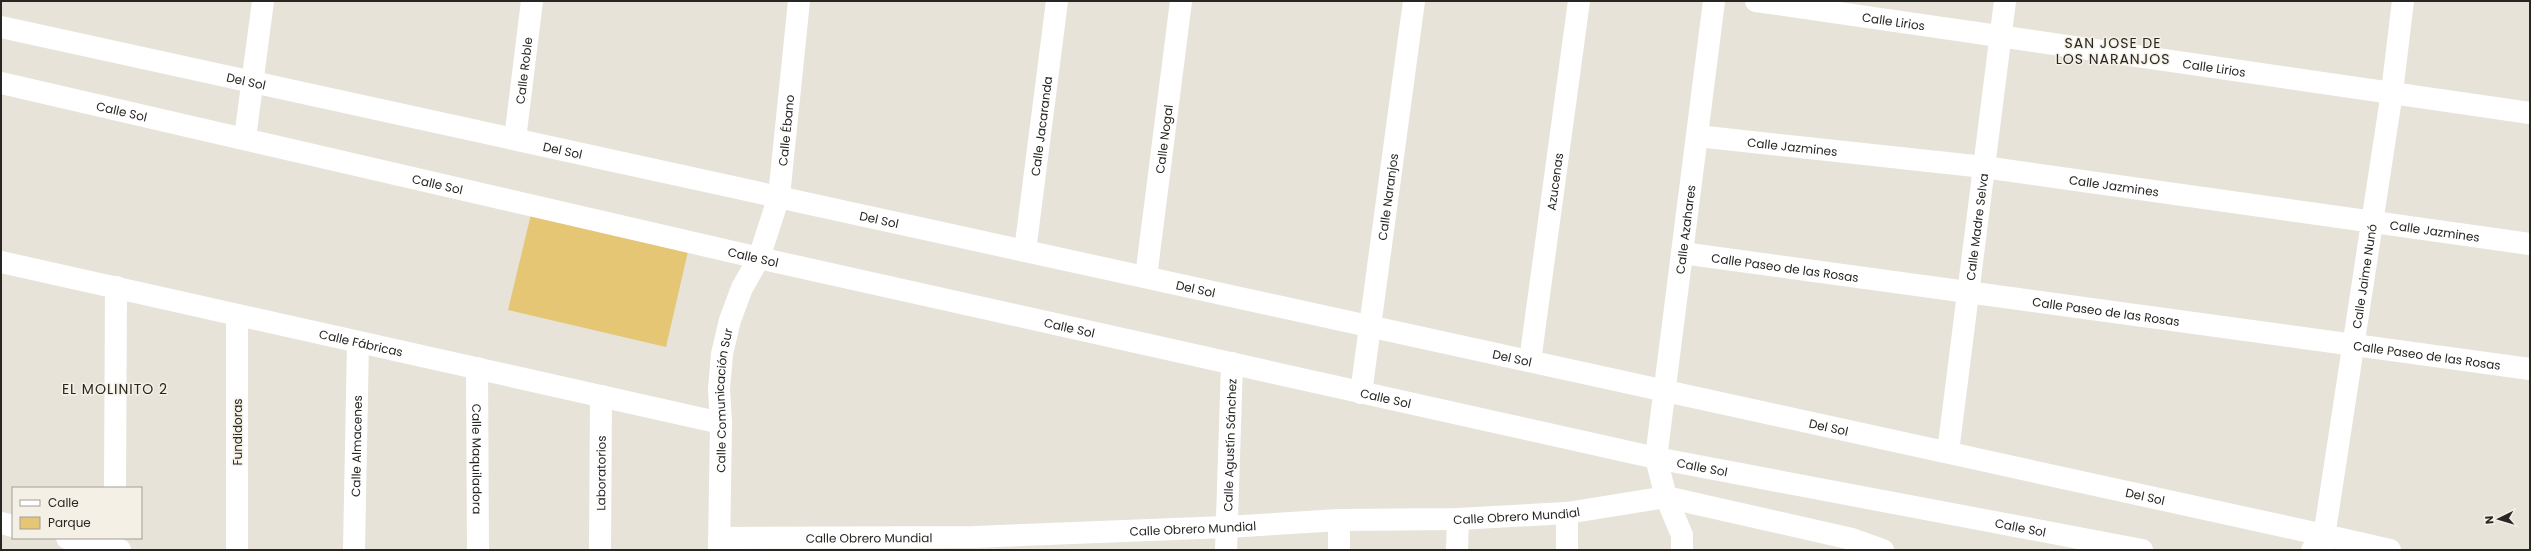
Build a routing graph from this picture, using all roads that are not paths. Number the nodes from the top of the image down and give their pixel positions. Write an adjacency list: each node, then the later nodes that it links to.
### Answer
1 (263, 1): 14 (street)
2 (532, 1): 20 (street, Calle Roble)
3 (799, 1): 22 (street, Calle Ébano)
4 (1057, 1): 25 (street, Calle Jacaranda)
5 (1181, 1): 29 (street, Calle Nogal)
6 (1414, 1): 33 (street, Calle Naranjos)
7 (1579, 1): 36 (street, Azucenas)
8 (1714, 1): 18 (street, Calle Azahares)
9 (1756, 1): 13 (street, Calle Lirios)
10 (2005, 1): 13 (street, Calle Madre Selva)
11 (2403, 1): 16 (street, Calle Jaime Nunó)
12 (1, 27): 14 (street, Del Sol)
13 (2000, 36): 16 (street, Calle Lirios); 21 (street, Calle Madre Selva)
14 (253, 82): 19 (street); 20 (street, Del Sol)
15 (1, 83): 19 (street, Calle Sol)
16 (2392, 92): 17 (street, Calle Lirios); 23 (street, Calle Jaime Nunó)
17 (2530, 113)
18 (1697, 136): 21 (street, Calle Jazmines); 26 (street, Calle Azahares)
19 (245, 138): 27 (street, Calle Sol)
20 (515, 139): 22 (street, Del Sol)
21 (1984, 167): 23 (street, Calle Jazmines); 31 (street, Calle Madre Selva)
22 (779, 196): 25 (street, Del Sol); 27 (street, Calle Ébano)
23 (2372, 220): 24 (street, Calle Jazmines); 35 (street, Calle Jaime Nunó)
24 (2530, 244)
25 (1025, 251): 29 (street, Del Sol)
26 (1682, 253): 31 (street, Calle Paseo de las Rosas); 40 (street, Calle Azahares)
27 (759, 258): 37 (street, Calle Sol); 43 (street, Calle Comunicación Sur)
28 (1, 262): 30 (street, Calle Fábricas)
29 (1146, 277): 33 (street, Del Sol)
30 (116, 287): 32 (street, Calle Fábricas); 46 (street)
31 (1968, 292): 35 (street, Calle Paseo de las Rosas); 44 (street, Calle Madre Selva)
32 (237, 315): 34 (street, Calle Fábricas); 59 (street, Fundidoras)
33 (1370, 326): 36 (street, Del Sol); 41 (street, Calle Naranjos)
34 (358, 342): 38 (street, Calle Fábricas); 60 (street, Calle Almacenes)
35 (2353, 345): 39 (street, Calle Paseo de las Rosas); 57 (street, Calle Jaime Nunó)
36 (1530, 361): 40 (street, Del Sol)
37 (1232, 363): 41 (street, Calle Sol); 53 (street, Calle Agustín Sánchez)
38 (477, 368): 42 (street, Calle Fábricas); 61 (street, Calle Maquiladora)
39 (2530, 369)
40 (1664, 391): 44 (street, Del Sol); 45 (street, Calle Azahares)
41 (1360, 392): 45 (street, Calle Sol)
42 (601, 396): 43 (street, Calle Fábricas); 62 (street, Laboratorios)
43 (721, 423): 56 (street, Calle Comunicación Sur)
44 (1948, 452): 57 (street, Del Sol)
45 (1656, 458): 47 (street); 69 (street, Calle Sol)
46 (115, 487)
47 (1666, 497): 48 (street, Calle Obrero Mundial); 67 (street); 68 (street)
48 (1567, 513): 49 (street, Calle Obrero Mundial); 66 (street)
49 (1458, 519): 50 (street, Calle Obrero Mundial); 65 (street)
50 (1340, 520): 53 (street, Calle Obrero Mundial); 64 (street)
51 (1, 523): 52 (street)
52 (12, 526)
53 (1226, 527): 55 (street, Calle Obrero Mundial); 63 (street, Calle Agustín Sánchez)
54 (72, 539): 58 (street)
55 (974, 543): 56 (street, Calle Obrero Mundial)
56 (719, 544)
57 (2319, 545): 70 (street, Del Sol)
58 (116, 547)
59 (237, 550)
60 (354, 550)
61 (478, 550)
62 (600, 550)
63 (1226, 550)
64 (1339, 550)
65 (1457, 550)
66 (1567, 550)
67 (1682, 550)
68 (1883, 550)
69 (2142, 550)
70 (2390, 550)

